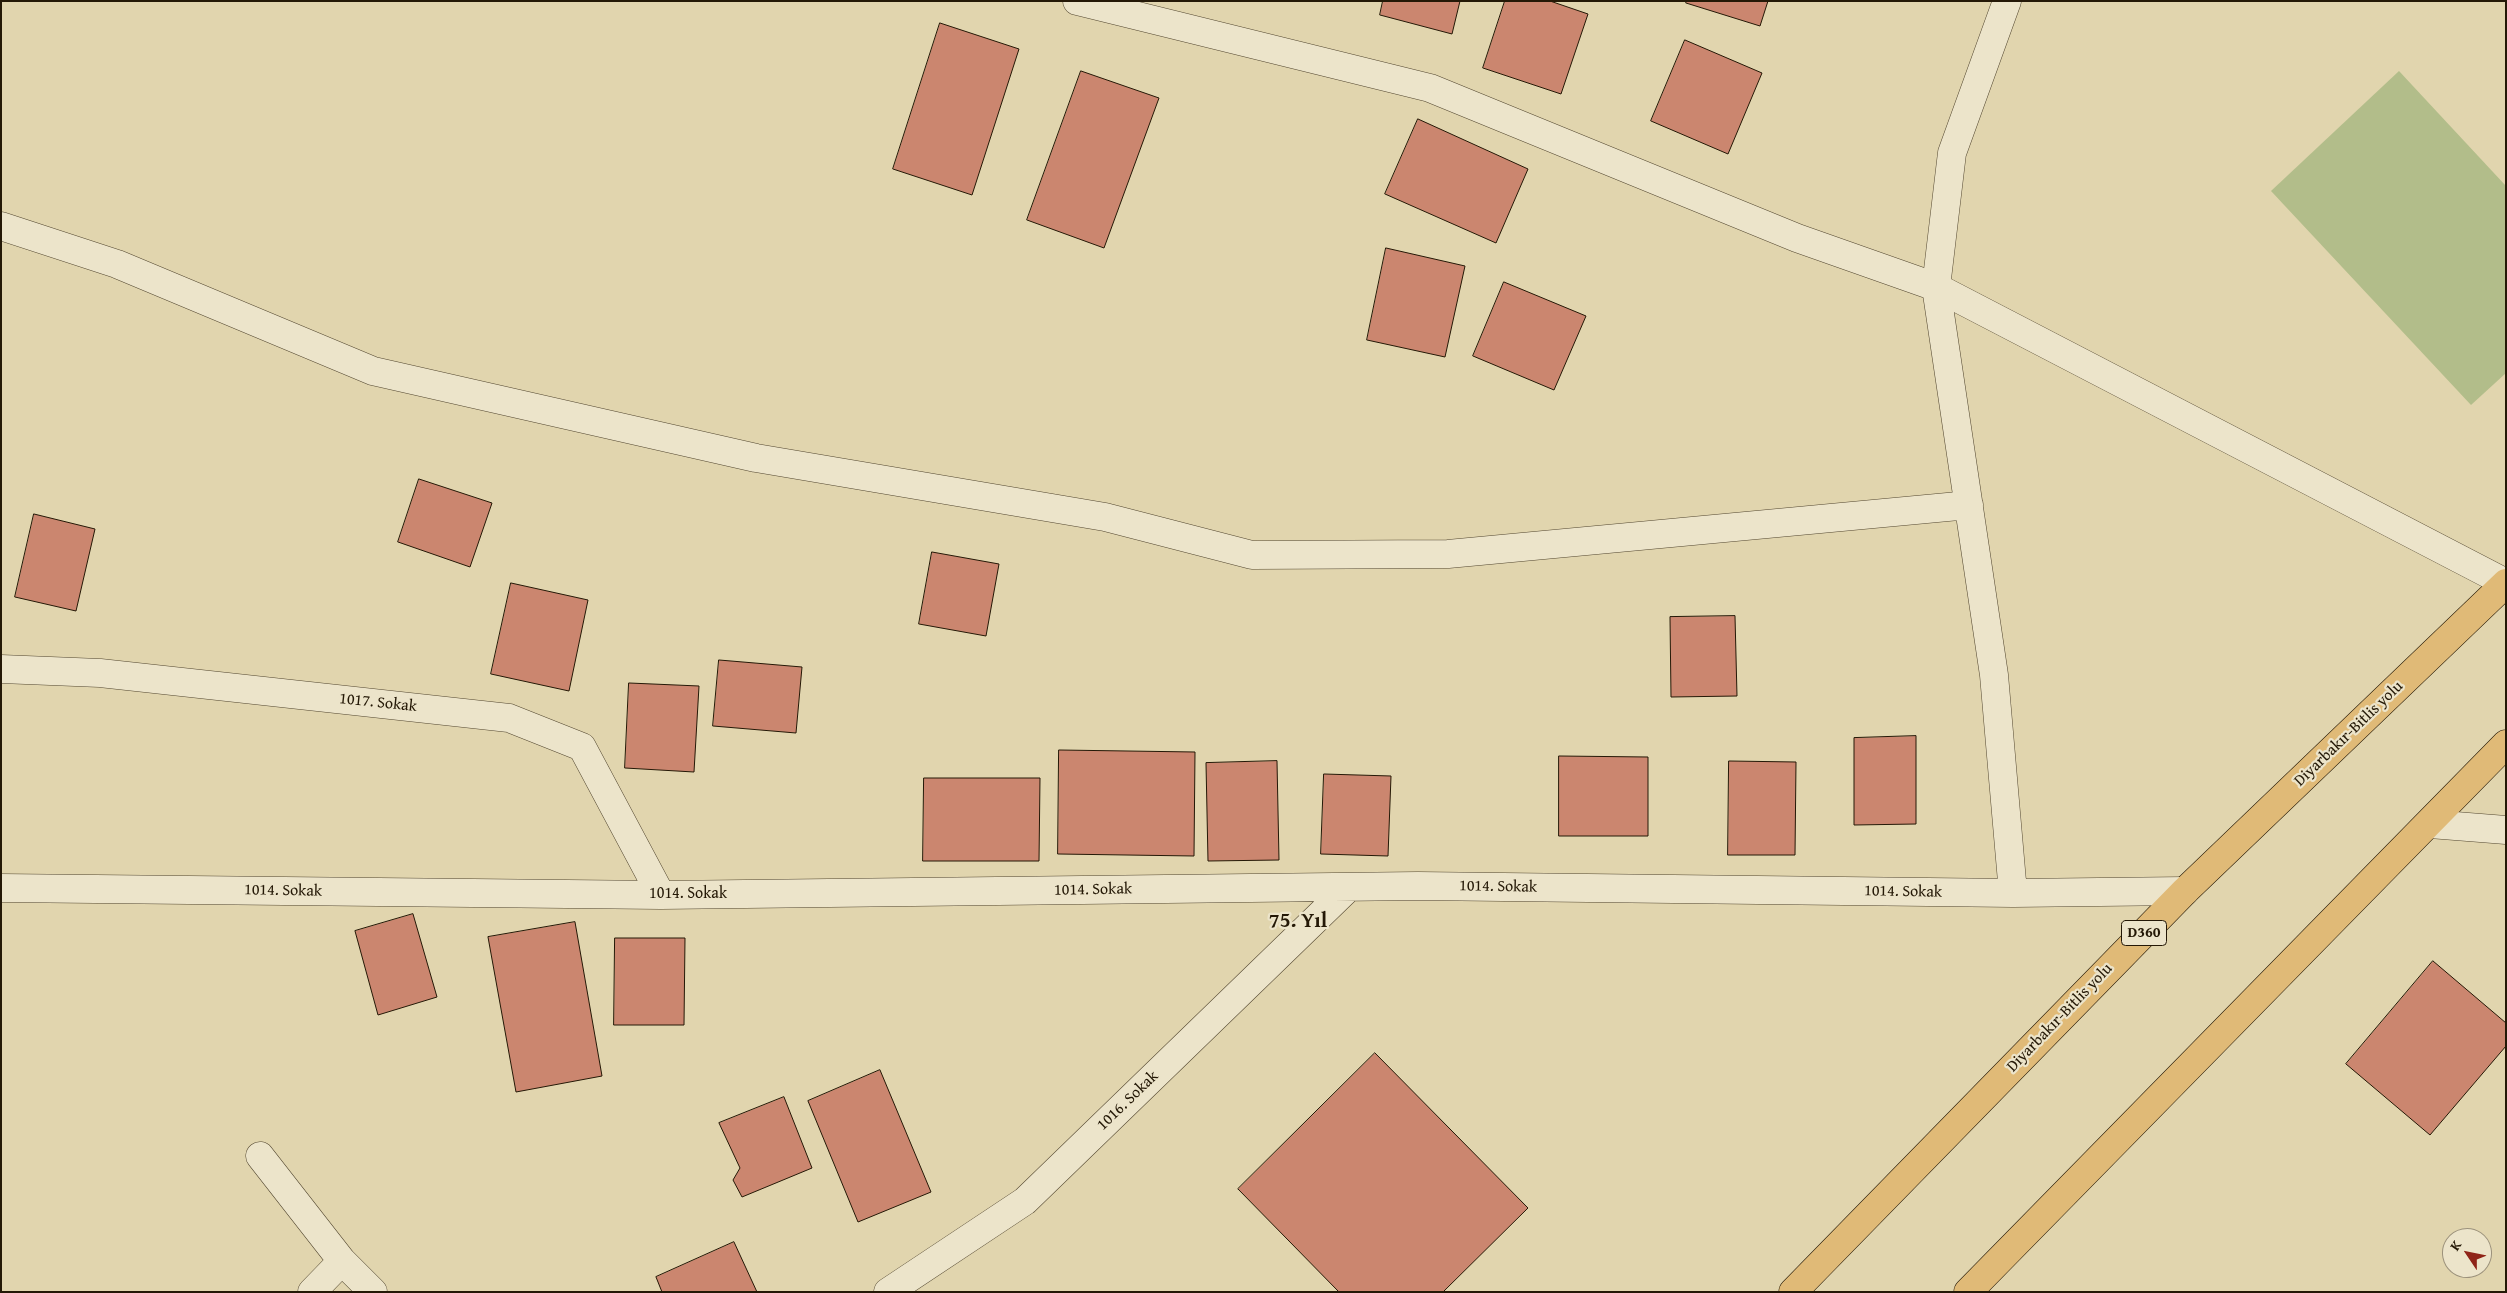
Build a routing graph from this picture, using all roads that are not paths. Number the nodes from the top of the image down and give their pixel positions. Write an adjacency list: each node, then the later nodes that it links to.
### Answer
1 (1078, 1): 4 (street)
2 (2007, 1): 4 (street)
3 (1, 226): 5 (street)
4 (1936, 287): 5 (street); 6 (street)
5 (1969, 505): 14 (street)
6 (2506, 583): 13 (highway, Diyarbakır-Bitlis yolu / D360)
7 (1, 669): 15 (street, 1017. Sokak)
8 (2506, 744): 9 (highway)
9 (2430, 824): 10 (street); 22 (highway)
10 (2506, 830)
11 (1349, 887): 14 (street, 1014. Sokak); 15 (street, 1014. Sokak); 20 (street, 1016. Sokak)
12 (1, 888): 15 (street, 1014. Sokak)
13 (2185, 891): 14 (street, 1014. Sokak); 21 (highway, Diyarbakır-Bitlis yolu / D360)
14 (2013, 893)
15 (661, 895)
16 (260, 1156): 17 (street)
17 (342, 1261): 18 (street); 19 (street)
18 (312, 1292)
19 (374, 1292)
20 (888, 1292)
21 (1793, 1292)
22 (1968, 1292)

